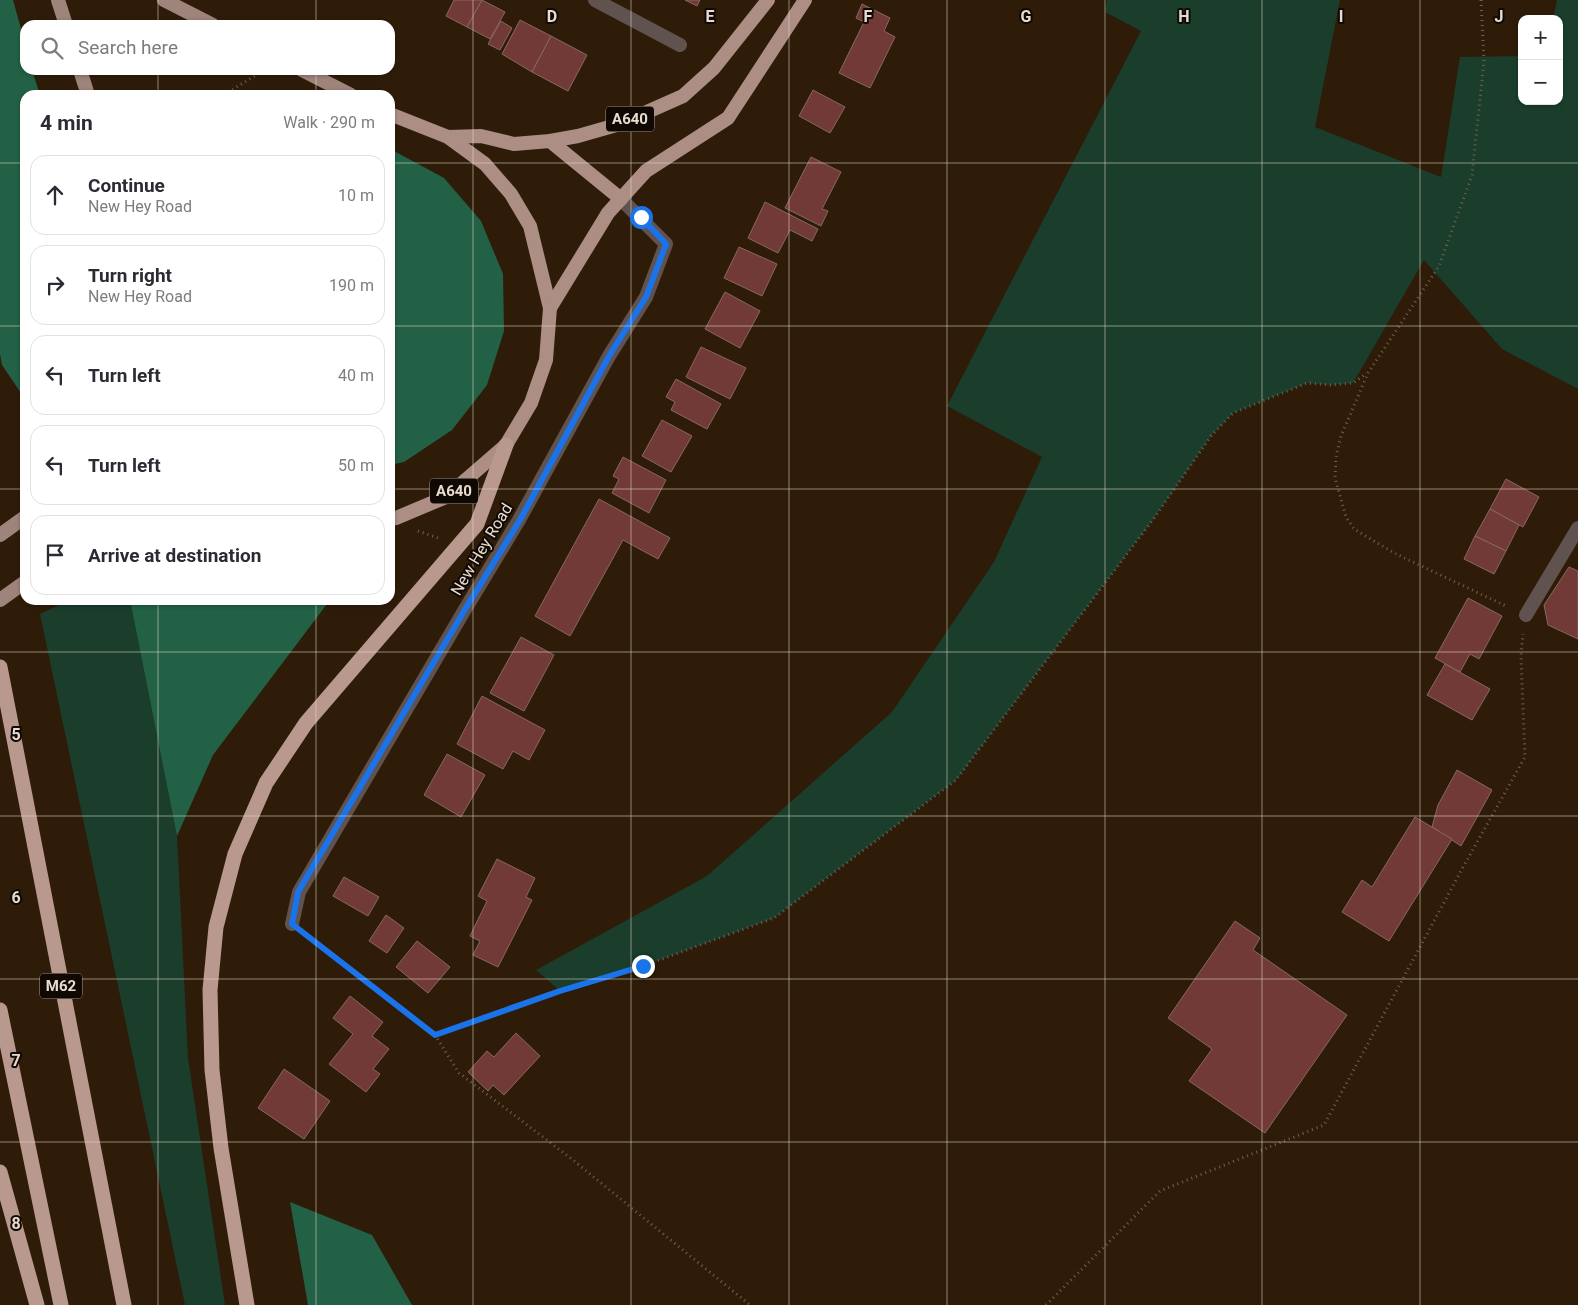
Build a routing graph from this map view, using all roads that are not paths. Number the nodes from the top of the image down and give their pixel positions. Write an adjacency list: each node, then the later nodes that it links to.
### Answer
1 (58, 0): 6 (main road)
2 (164, 0): 7 (main road)
3 (595, 0): 8 (street)
4 (768, 0): 15 (highway, A640)
5 (805, 0): 16 (highway, A640)
6 (64, 20)
7 (203, 20)
8 (680, 45)
9 (82, 75): 11 (main road)
10 (312, 75): 12 (main road)
11 (86, 90)
12 (341, 90)
13 (395, 116): 14 (highway, A640)
14 (448, 137): 15 (highway, A640); 17 (highway, A640)
15 (550, 141): 16 (highway)
16 (621, 199): 17 (highway, A640); 27 (street, New Hey Road)
17 (550, 308): 18 (highway, A640)
18 (506, 445): 19 (highway, A640); 33 (highway)
19 (395, 518)
20 (20, 521): 22 (main road)
21 (1578, 528): 25 (street)
22 (0, 535)
23 (20, 586): 24 (main road)
24 (0, 600)
25 (1526, 615)
26 (0, 667): 32 (highway, M62)
27 (292, 924)
28 (0, 1010): 31 (highway)
29 (0, 1172): 30 (highway)
30 (37, 1305)
31 (61, 1305)
32 (124, 1305)
33 (247, 1305)

